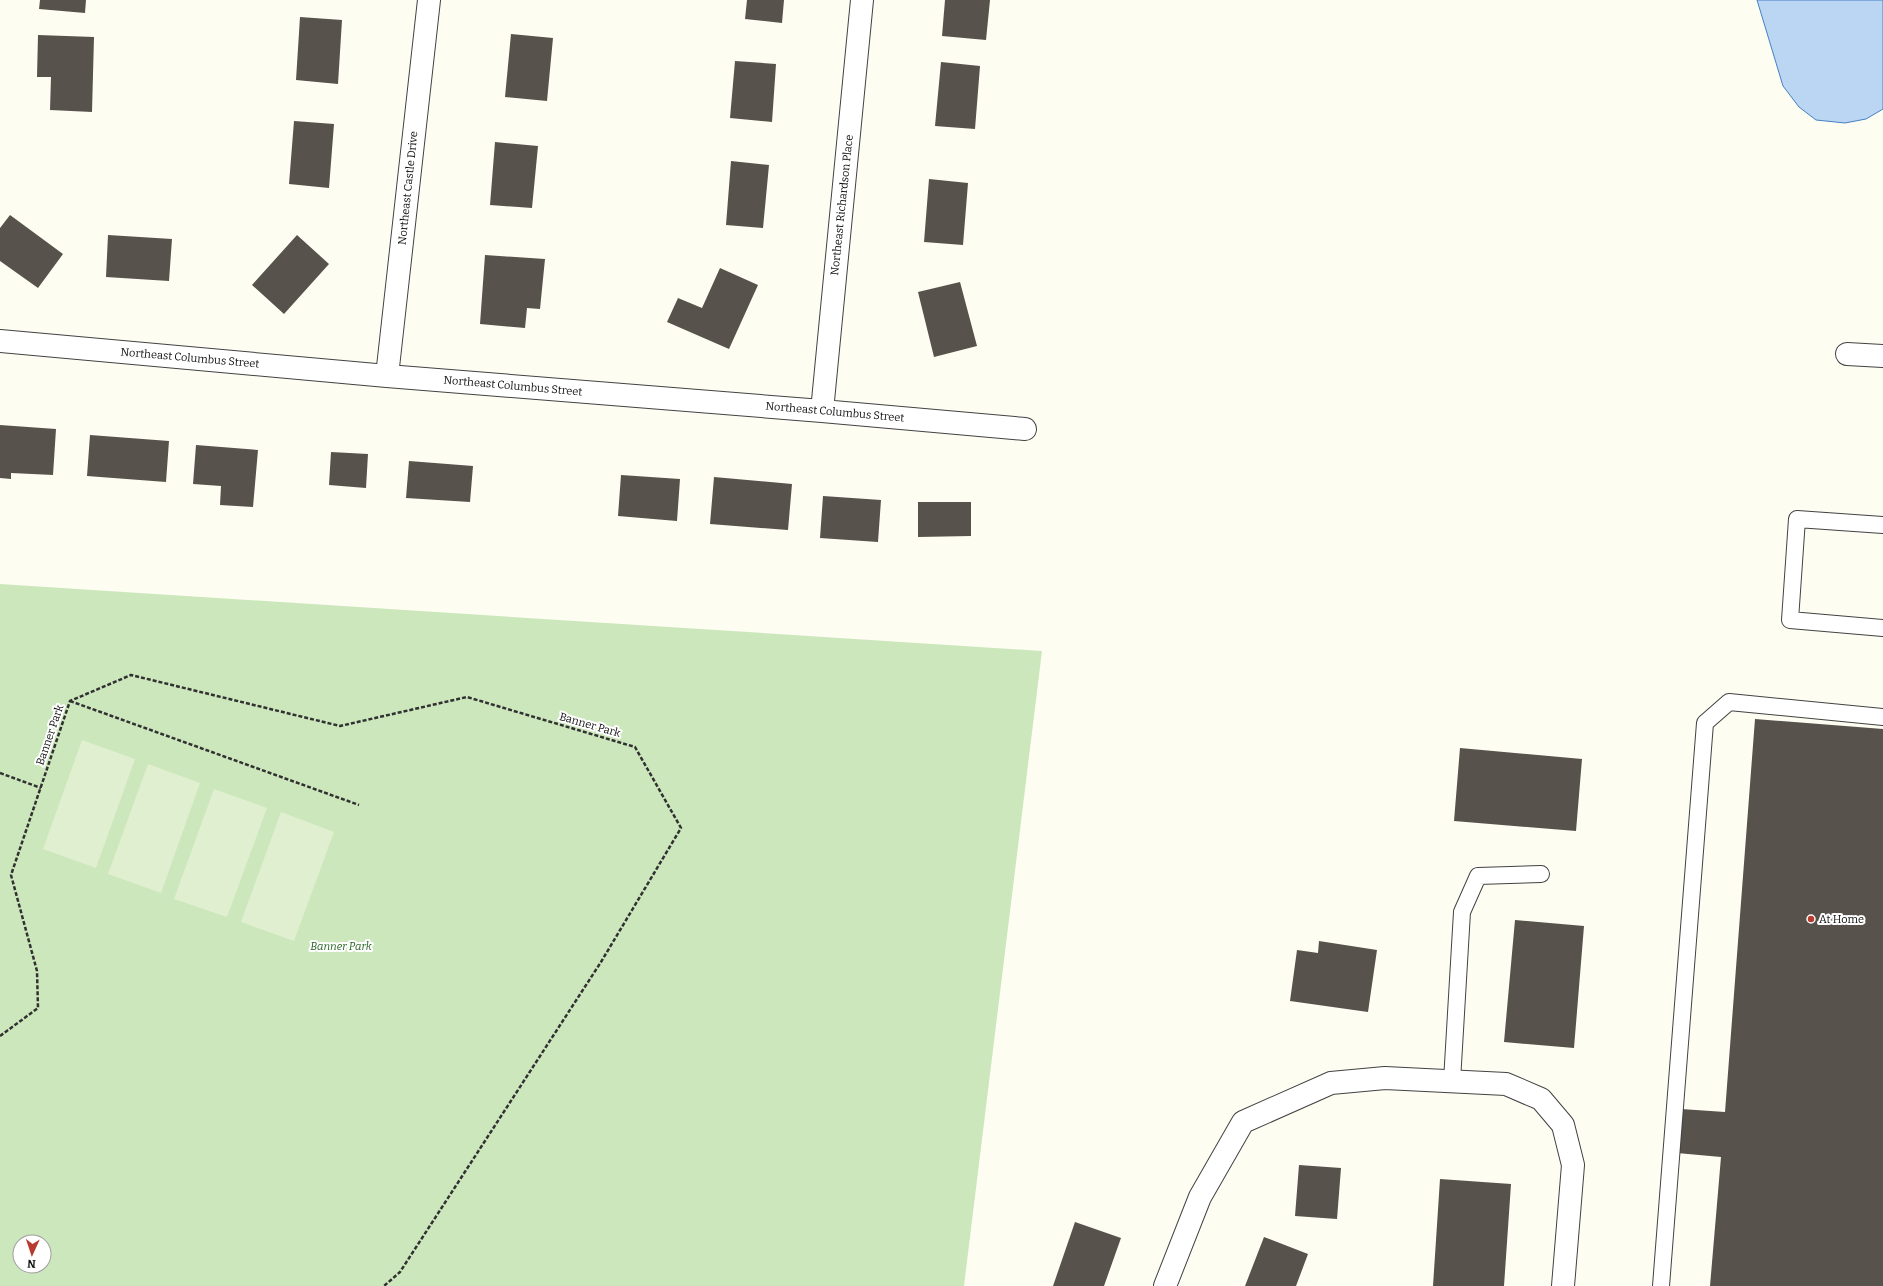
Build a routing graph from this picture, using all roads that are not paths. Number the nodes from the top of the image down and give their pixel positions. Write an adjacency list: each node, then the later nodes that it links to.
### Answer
1 (429, 0): 6 (street, Northeast Castle Drive)
2 (862, 0): 7 (street, Northeast Richardson Place)
3 (0, 341): 6 (street, Northeast Columbus Street)
4 (1847, 354): 5 (street)
5 (1883, 356)
6 (387, 376): 7 (street, Northeast Columbus Street)
7 (822, 411): 8 (street, Northeast Columbus Street)
8 (1025, 429)
9 (1883, 525): 10 (lane)
10 (1883, 628)
11 (1883, 717): 16 (lane)
12 (1541, 874): 13 (lane)
13 (1452, 1082): 14 (street); 15 (street)
14 (1165, 1286)
15 (1563, 1286)
16 (1661, 1286)

